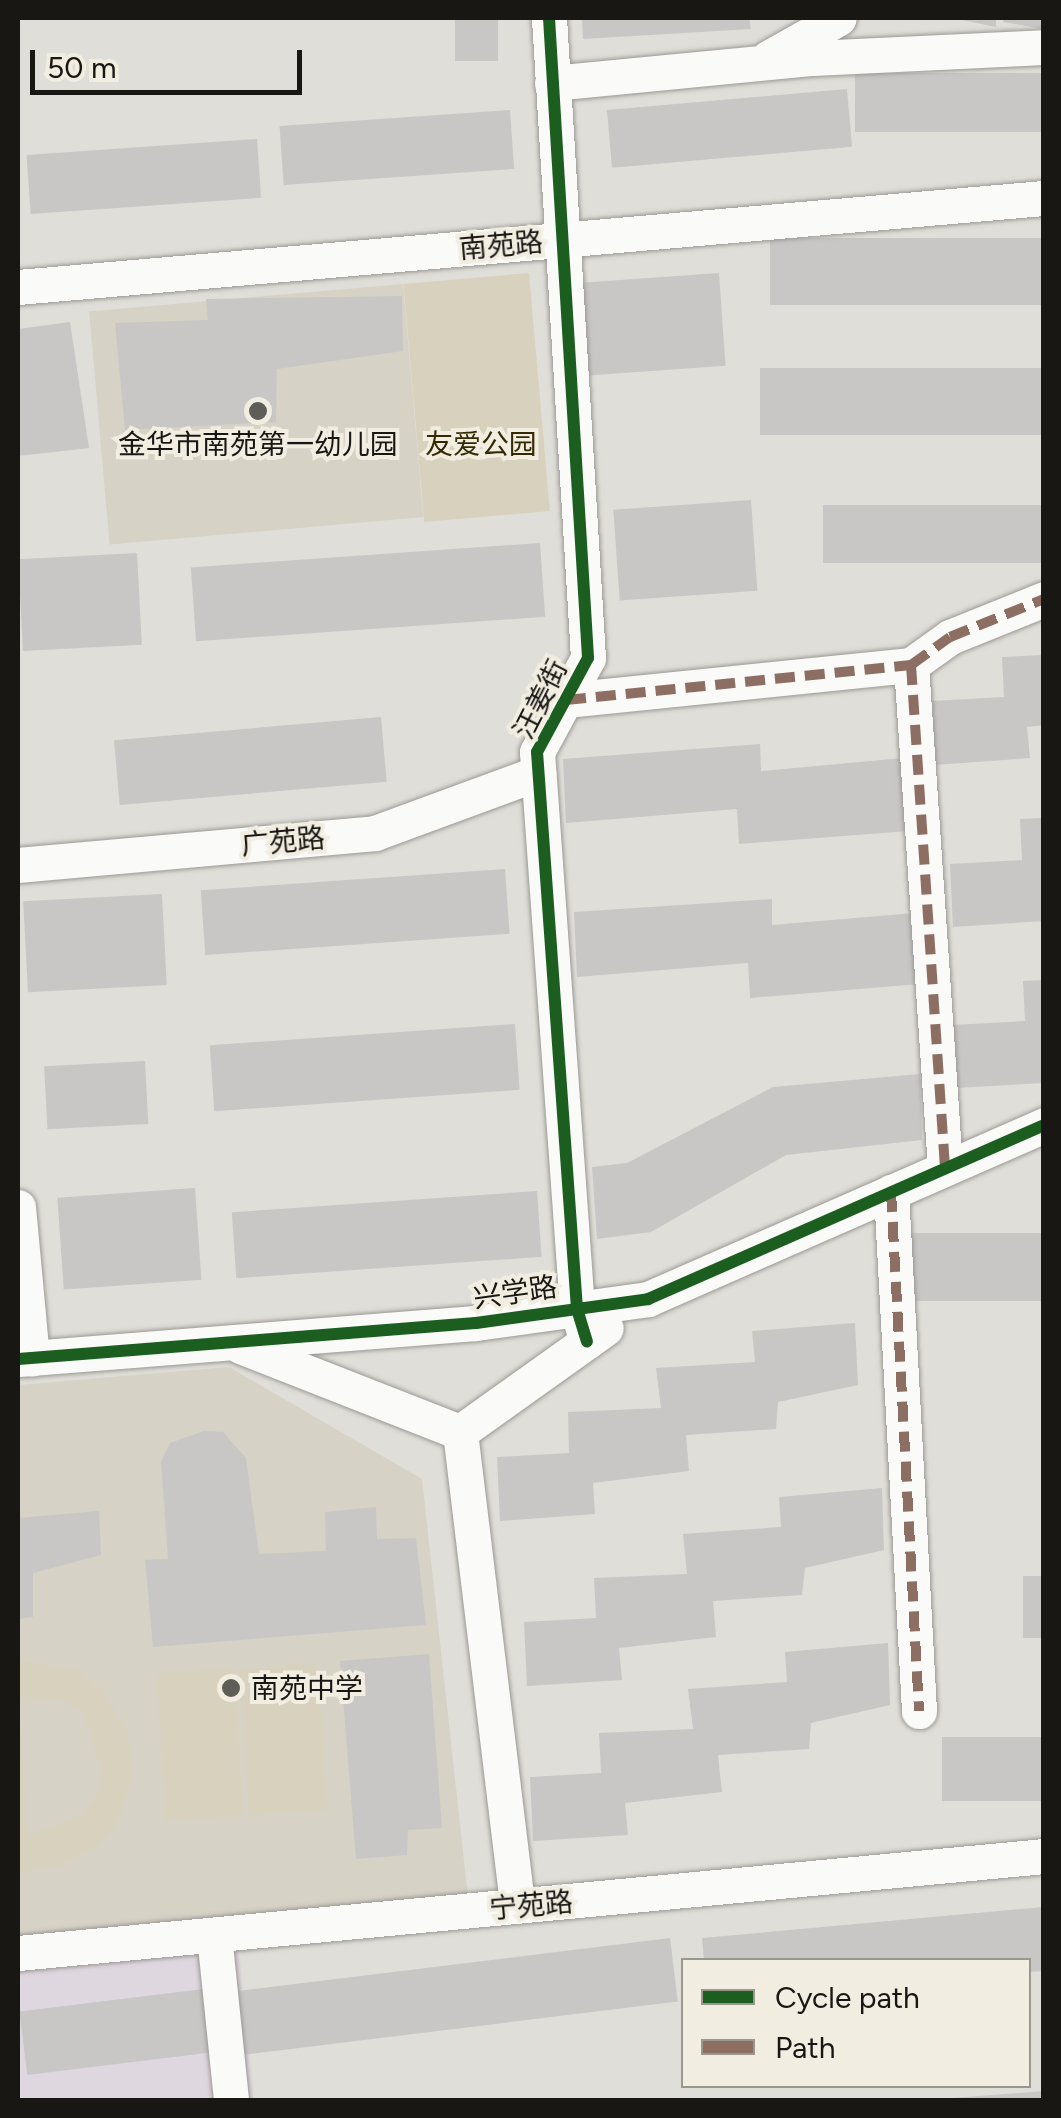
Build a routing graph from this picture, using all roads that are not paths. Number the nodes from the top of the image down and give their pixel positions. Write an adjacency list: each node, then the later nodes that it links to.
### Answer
1 (548, 18): 5 (street, 汪姜街)
2 (839, 18): 4 (street)
3 (1044, 47): 4 (street)
4 (759, 64): 5 (street)
5 (552, 83): 7 (street, 汪姜街)
6 (1044, 198): 7 (street, 南苑路)
7 (558, 240): 8 (street, 南苑路); 11 (street, 汪姜街)
8 (18, 287)
9 (1044, 599): 10 (street)
10 (911, 665): 11 (street); 15 (street)
11 (566, 700): 12 (street, 汪姜街)
12 (538, 773): 13 (street, 广苑路); 18 (street, 汪姜街)
13 (18, 865)
14 (1044, 1125): 15 (street, 兴学路)
15 (945, 1168): 16 (street, 兴学路)
16 (891, 1192): 18 (street, 兴学路); 22 (street)
17 (18, 1207): 20 (street)
18 (582, 1325): 19 (street, 兴学路); 21 (street)
19 (230, 1342): 20 (street, 兴学路); 21 (street)
20 (25, 1359)
21 (460, 1432): 24 (street)
22 (918, 1710)
23 (1044, 1856): 24 (street, 宁苑路)
24 (517, 1906): 25 (street, 宁苑路)
25 (214, 1934): 26 (street, 宁苑路); 27 (street)
26 (18, 1953)
27 (231, 2100)

